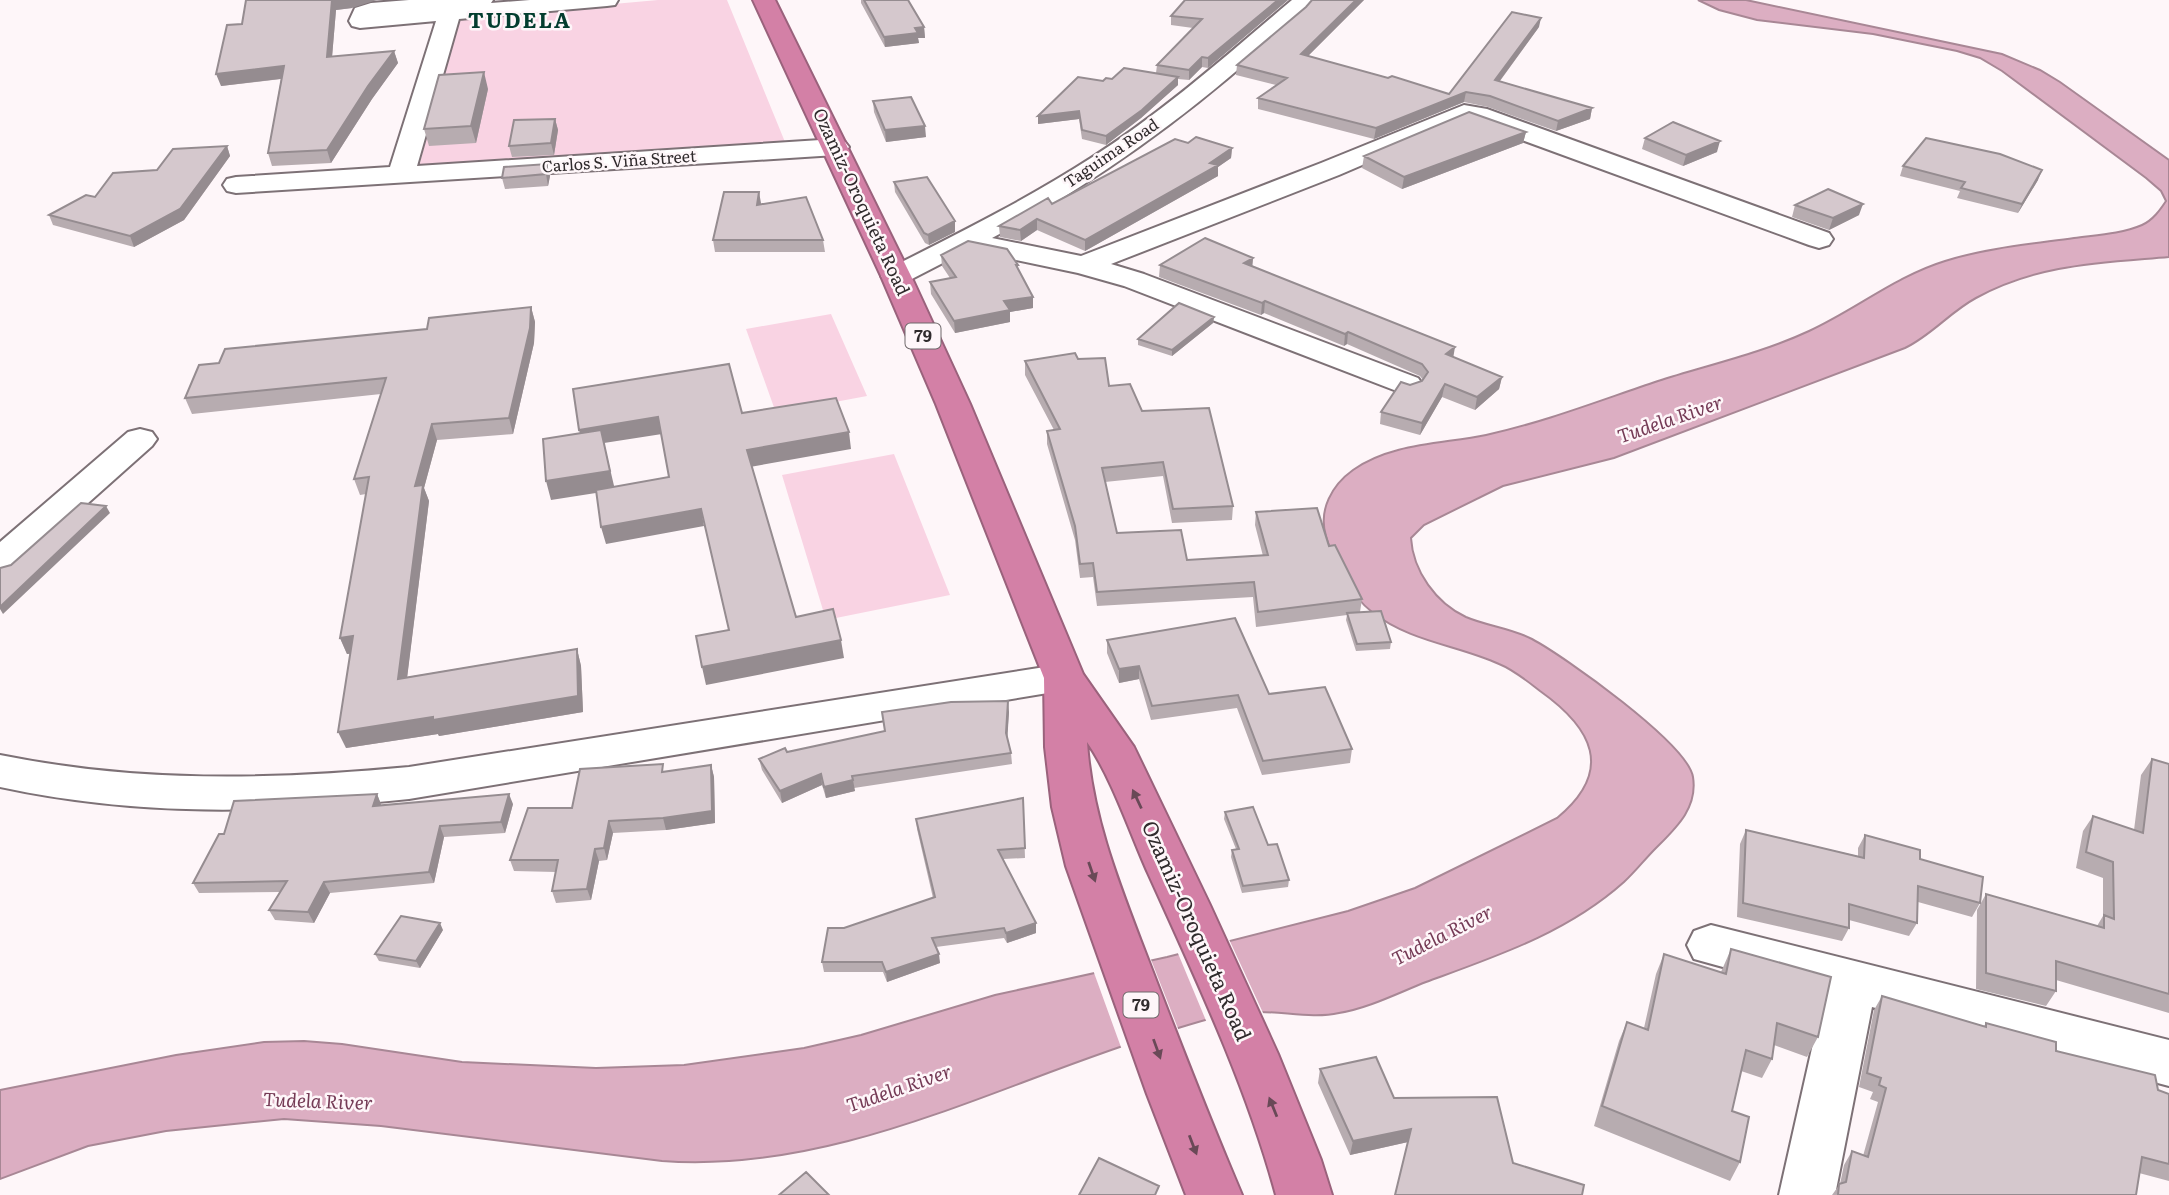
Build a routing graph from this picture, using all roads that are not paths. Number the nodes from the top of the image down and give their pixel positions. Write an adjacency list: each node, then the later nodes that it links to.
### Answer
1 (482, 0): 5 (street)
2 (607, 0): 5 (street)
3 (764, 0): 6 (highway, Ozamiz-Oroquieta Road / 79)
4 (1305, 0): 10 (street, Taguima Road)
5 (449, 15): 7 (street)
6 (836, 148): 7 (street, Carlos S. Viña Street); 12 (highway, Ozamiz-Oroquieta Road / 79)
7 (401, 174): 8 (street, Carlos S. Viña Street)
8 (236, 185)
9 (1819, 239): 11 (street)
10 (965, 241): 11 (street); 12 (street, Taguima Road)
11 (1083, 265): 13 (street)
12 (896, 276): 16 (highway, Ozamiz-Oroquieta Road / 79)
13 (1407, 385)
14 (140, 439): 15 (street)
15 (0, 562)
16 (1064, 678): 17 (street); 21 (highway, Ozamiz-Oroquieta Road / 79, one-way to 21); 22 (highway, Ozamiz-Oroquieta Road / 79, one-way to 16)
17 (0, 771)
18 (1712, 944): 19 (street)
19 (1852, 982): 20 (street); 23 (street)
20 (2169, 1063)
21 (1214, 1195)
22 (1304, 1195)
23 (1807, 1195)

